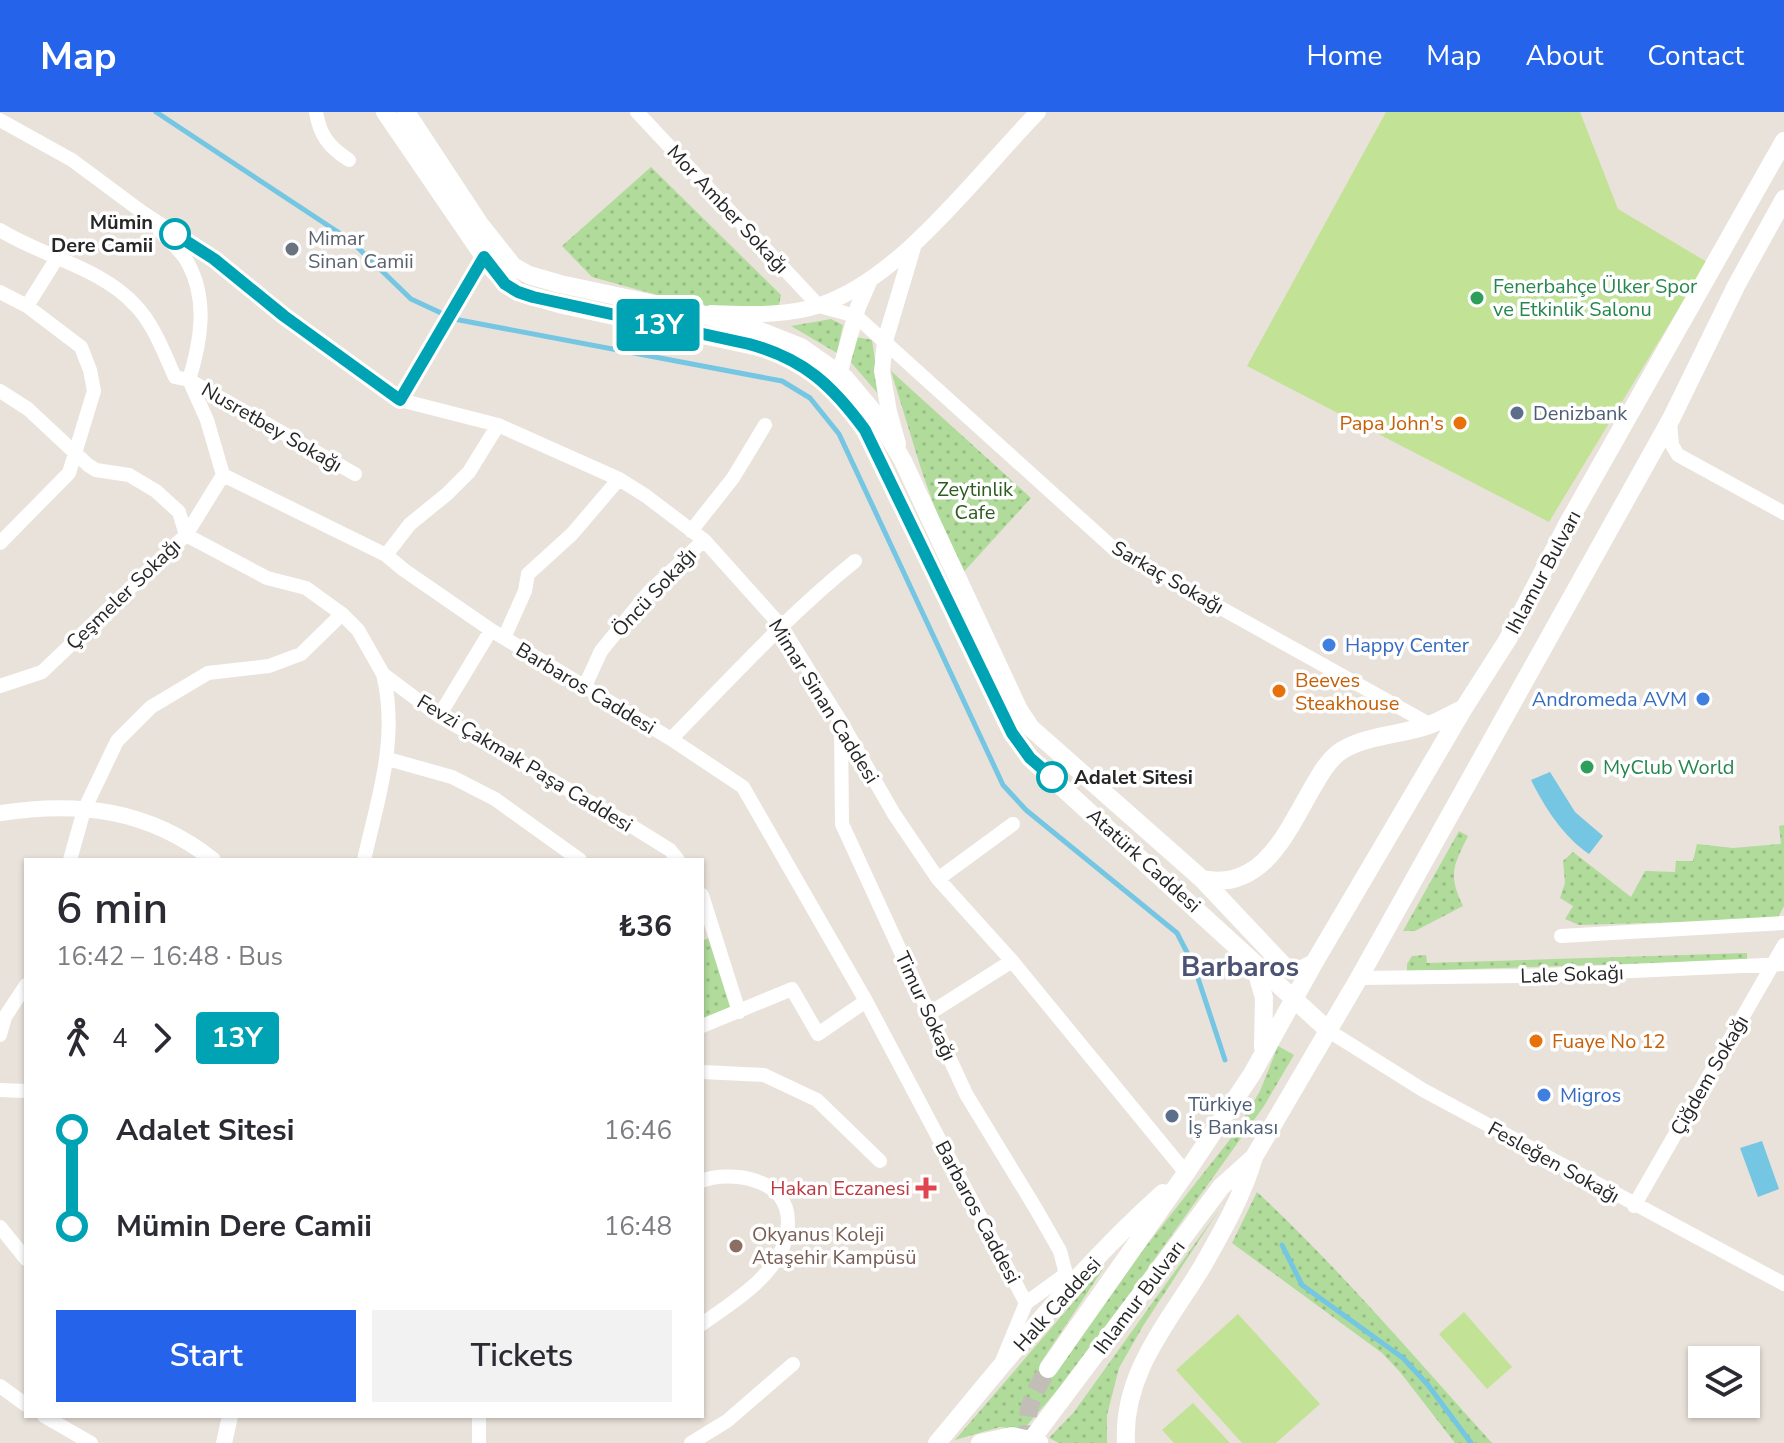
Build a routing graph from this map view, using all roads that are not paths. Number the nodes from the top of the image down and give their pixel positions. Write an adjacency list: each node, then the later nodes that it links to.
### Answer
1 (316, 112): 8 (street)
2 (385, 112): 13 (main road, Atatürk Caddesi)
3 (406, 112): 13 (main road, Atatürk Caddesi)
4 (637, 112): 18 (street, Mor Amber Sokağı)
5 (1038, 112): 12 (street)
6 (0, 120): 10 (street, Mimar Sinan Caddesi)
7 (1784, 141): 46 (main road, Ihlamur Bulvarı)
8 (349, 160)
9 (1784, 199): 26 (main road, Ihlamur Bulvarı)
10 (142, 212): 22 (street); 25 (street, Mimar Sinan Caddesi)
11 (0, 230): 14 (street)
12 (914, 244): 15 (street); 21 (street)
13 (491, 252): 19 (main road, Atatürk Caddesi); 23 (main road, Atatürk Caddesi); 25 (street)
14 (57, 258): 17 (street); 22 (street)
15 (869, 280): 18 (street); 20 (street)
16 (0, 292): 17 (street)
17 (27, 306): 29 (street)
18 (819, 306): 19 (street); 20 (street, Sarkaç Sokağı)
19 (697, 313): 23 (main road, Atatürk Caddesi)
20 (856, 316): 21 (street, Sarkaç Sokağı); 23 (street)
21 (885, 341): 30 (street); 49 (street, Sarkaç Sokağı)
22 (189, 380): 31 (street, Nusretbey Sokağı); 32 (street)
23 (837, 383): 30 (main road, Atatürk Caddesi); 66 (main road, Atatürk Caddesi)
24 (0, 391): 29 (street)
25 (400, 400): 27 (street, Mimar Sinan Caddesi)
26 (1671, 419): 34 (street); 71 (main road, Ihlamur Bulvarı)
27 (498, 425): 33 (street, Mimar Sinan Caddesi); 38 (street)
28 (765, 425): 36 (street, Öncü Sokağı)
29 (77, 451): 35 (street); 37 (street)
30 (903, 461): 61 (main road, Atatürk Caddesi)
31 (355, 474)
32 (223, 475): 35 (street, Çeşmeler Sokağı); 38 (street, Barbaros Caddesi)
33 (619, 479): 36 (street, Mimar Sinan Caddesi); 42 (street)
34 (1784, 513)
35 (186, 535): 40 (street, Fevzi Çakmak Paşa Caddesi); 44 (street, Çeşmeler Sokağı)
36 (698, 536): 41 (street, Mimar Sinan Caddesi); 45 (street, Öncü Sokağı)
37 (0, 543)
38 (386, 555): 42 (street, Barbaros Caddesi)
39 (855, 561): 41 (street)
40 (342, 614): 43 (street, Fevzi Çakmak Paşa Caddesi); 52 (street)
41 (781, 626): 48 (street, Mimar Sinan Caddesi); 50 (street)
42 (498, 634): 45 (street, Barbaros Caddesi); 47 (street)
43 (383, 674): 47 (street, Fevzi Çakmak Paşa Caddesi); 51 (street)
44 (0, 686)
45 (584, 688): 50 (street, Barbaros Caddesi)
46 (1464, 708): 49 (main road); 68 (main road, Ihlamur Bulvarı)
47 (439, 716): 59 (street, Fevzi Çakmak Paşa Caddesi)
48 (841, 722): 60 (street, Mimar Sinan Caddesi); 76 (street, Timur Sokağı)
49 (1431, 725): 61 (main road)
50 (671, 739): 74 (street, Barbaros Caddesi)
51 (388, 759): 57 (street); 58 (street)
52 (84, 810): 53 (street); 55 (street); 56 (street)
53 (0, 813)
54 (1013, 824): 60 (street)
55 (71, 858)
56 (210, 858)
57 (364, 858)
58 (577, 858)
59 (676, 858)
60 (938, 879): 67 (street, Mimar Sinan Caddesi)
61 (1202, 879): 70 (main road, Atatürk Caddesi)
62 (704, 901): 75 (street)
63 (1784, 923): 64 (street, Lale Sokağı)
64 (1561, 936)
65 (1784, 945): 69 (street, Çiğdem Sokağı)
66 (1253, 960): 73 (main road, Atatürk Caddesi); 80 (main road)
67 (1012, 961): 76 (street); 86 (street, Mimar Sinan Caddesi)
68 (1314, 963): 70 (main road); 73 (main road, Ihlamur Bulvarı)
69 (1778, 965): 71 (street, Lale Sokağı); 88 (street, Çiğdem Sokağı)
70 (1287, 969): 73 (main road)
71 (1359, 978): 78 (main road, Ihlamur Bulvarı)
72 (24, 988): 79 (street)
73 (1295, 1000): 78 (main road, Atatürk Caddesi); 80 (main road)
74 (866, 1001): 75 (street); 93 (street, Barbaros Caddesi)
75 (739, 1012): 77 (street)
76 (930, 1013): 91 (street, Timur Sokağı)
77 (704, 1025)
78 (1329, 1031): 84 (main road, Ihlamur Bulvarı); 88 (street, Fesleğen Sokağı)
79 (0, 1035)
80 (1262, 1058): 86 (main road)
81 (704, 1072): 85 (street)
82 (0, 1090): 83 (street)
83 (24, 1091)
84 (1254, 1157): 103 (main road, Ihlamur Bulvarı); 110 (main road, Ihlamur Bulvarı)
85 (880, 1161)
86 (1186, 1173): 91 (main road, Halk Caddesi); 96 (main road)
87 (704, 1181): 94 (street)
88 (1634, 1206): 92 (street, Fesleğen Sokağı)
89 (0, 1227): 90 (street)
90 (24, 1257)
91 (1072, 1277): 93 (street); 97 (main road, Halk Caddesi)
92 (1784, 1284)
93 (1026, 1303): 97 (street)
94 (704, 1322)
95 (793, 1364): 107 (street)
96 (1048, 1369)
97 (998, 1370): 108 (main road, Halk Caddesi)
98 (0, 1386): 99 (street)
99 (24, 1404)
100 (47, 1418): 104 (street)
101 (230, 1418): 105 (street)
102 (479, 1418): 106 (street)
103 (1034, 1442): 109 (main road)
104 (91, 1443)
105 (224, 1443)
106 (479, 1443)
107 (691, 1443)
108 (937, 1443)
109 (980, 1443)
110 (1126, 1443)

